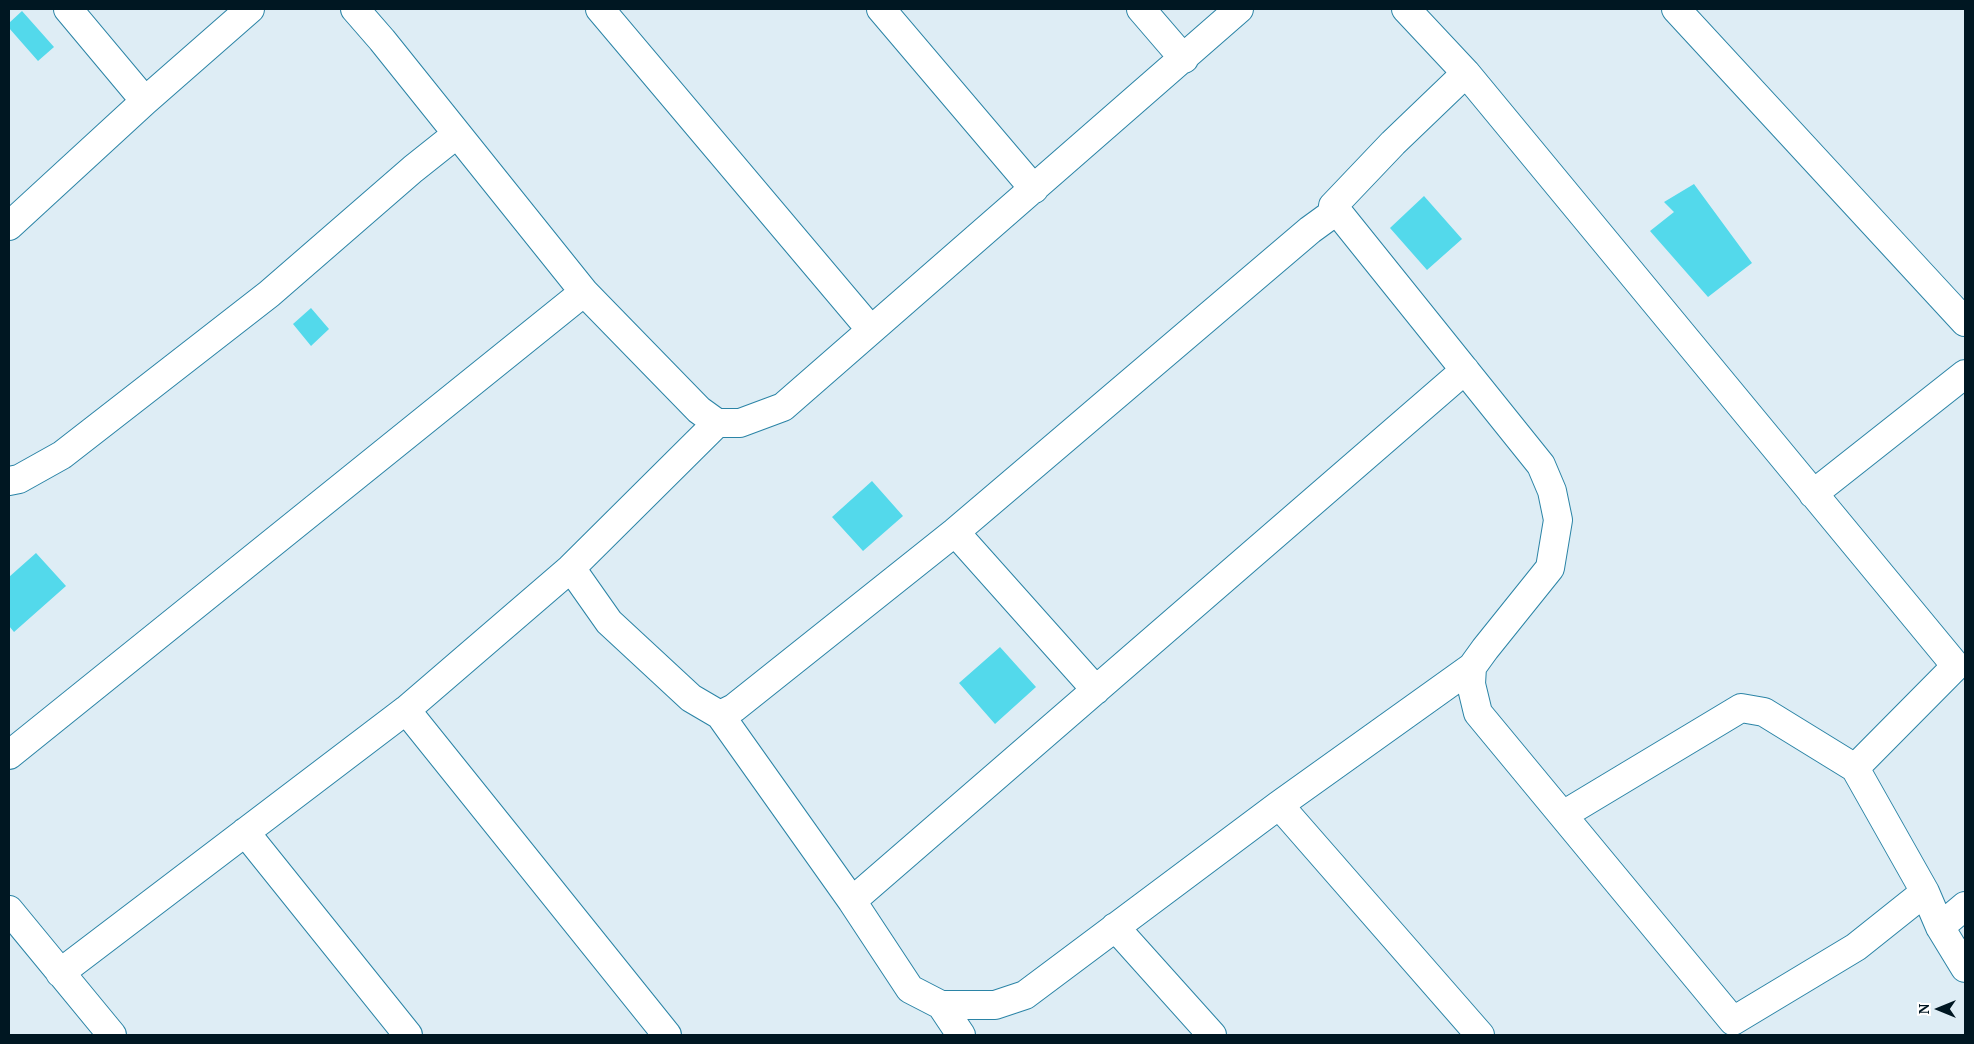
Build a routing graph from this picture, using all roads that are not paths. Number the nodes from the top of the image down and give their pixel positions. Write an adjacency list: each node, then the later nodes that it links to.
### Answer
1 (68, 9): 12 (street)
2 (250, 9): 12 (street)
3 (355, 9): 13 (street)
4 (600, 9): 19 (street)
5 (881, 9): 14 (street)
6 (1140, 9): 10 (street)
7 (1239, 9): 10 (street)
8 (1406, 9): 11 (street)
9 (1676, 9): 18 (street)
10 (1184, 59): 14 (street)
11 (1466, 73): 15 (street); 24 (street)
12 (145, 101): 16 (street)
13 (457, 134): 17 (street); 23 (street)
14 (1034, 189): 19 (street)
15 (1333, 206): 20 (street); 25 (street)
16 (9, 226)
17 (584, 292): 22 (street); 32 (street)
18 (1965, 322)
19 (871, 330): 22 (street)
20 (1465, 370): 28 (street); 29 (street)
21 (1965, 374): 24 (street)
22 (717, 423): 26 (street)
23 (9, 481)
24 (1812, 494): 27 (street)
25 (955, 532): 29 (street); 31 (street)
26 (571, 568): 30 (street); 31 (street)
27 (1960, 661): 33 (street)
28 (1472, 667): 34 (street); 35 (street)
29 (1096, 690): 38 (street)
30 (406, 710): 36 (street); 49 (street)
31 (720, 715): 38 (street)
32 (9, 755)
33 (1855, 768): 35 (street); 37 (street)
34 (1279, 804): 41 (street); 52 (street)
35 (1563, 815): 46 (street)
36 (245, 832): 44 (street); 48 (street)
37 (1926, 892): 42 (street); 46 (street)
38 (852, 901): 45 (street)
39 (1965, 906): 42 (street)
40 (9, 910): 44 (street)
41 (1115, 927): 45 (street); 51 (street)
42 (1940, 927): 43 (street)
43 (1965, 968)
44 (60, 973): 47 (street)
45 (941, 1005): 50 (street)
46 (1740, 1028)
47 (112, 1035)
48 (408, 1035)
49 (667, 1035)
50 (961, 1035)
51 (1212, 1035)
52 (1480, 1035)

